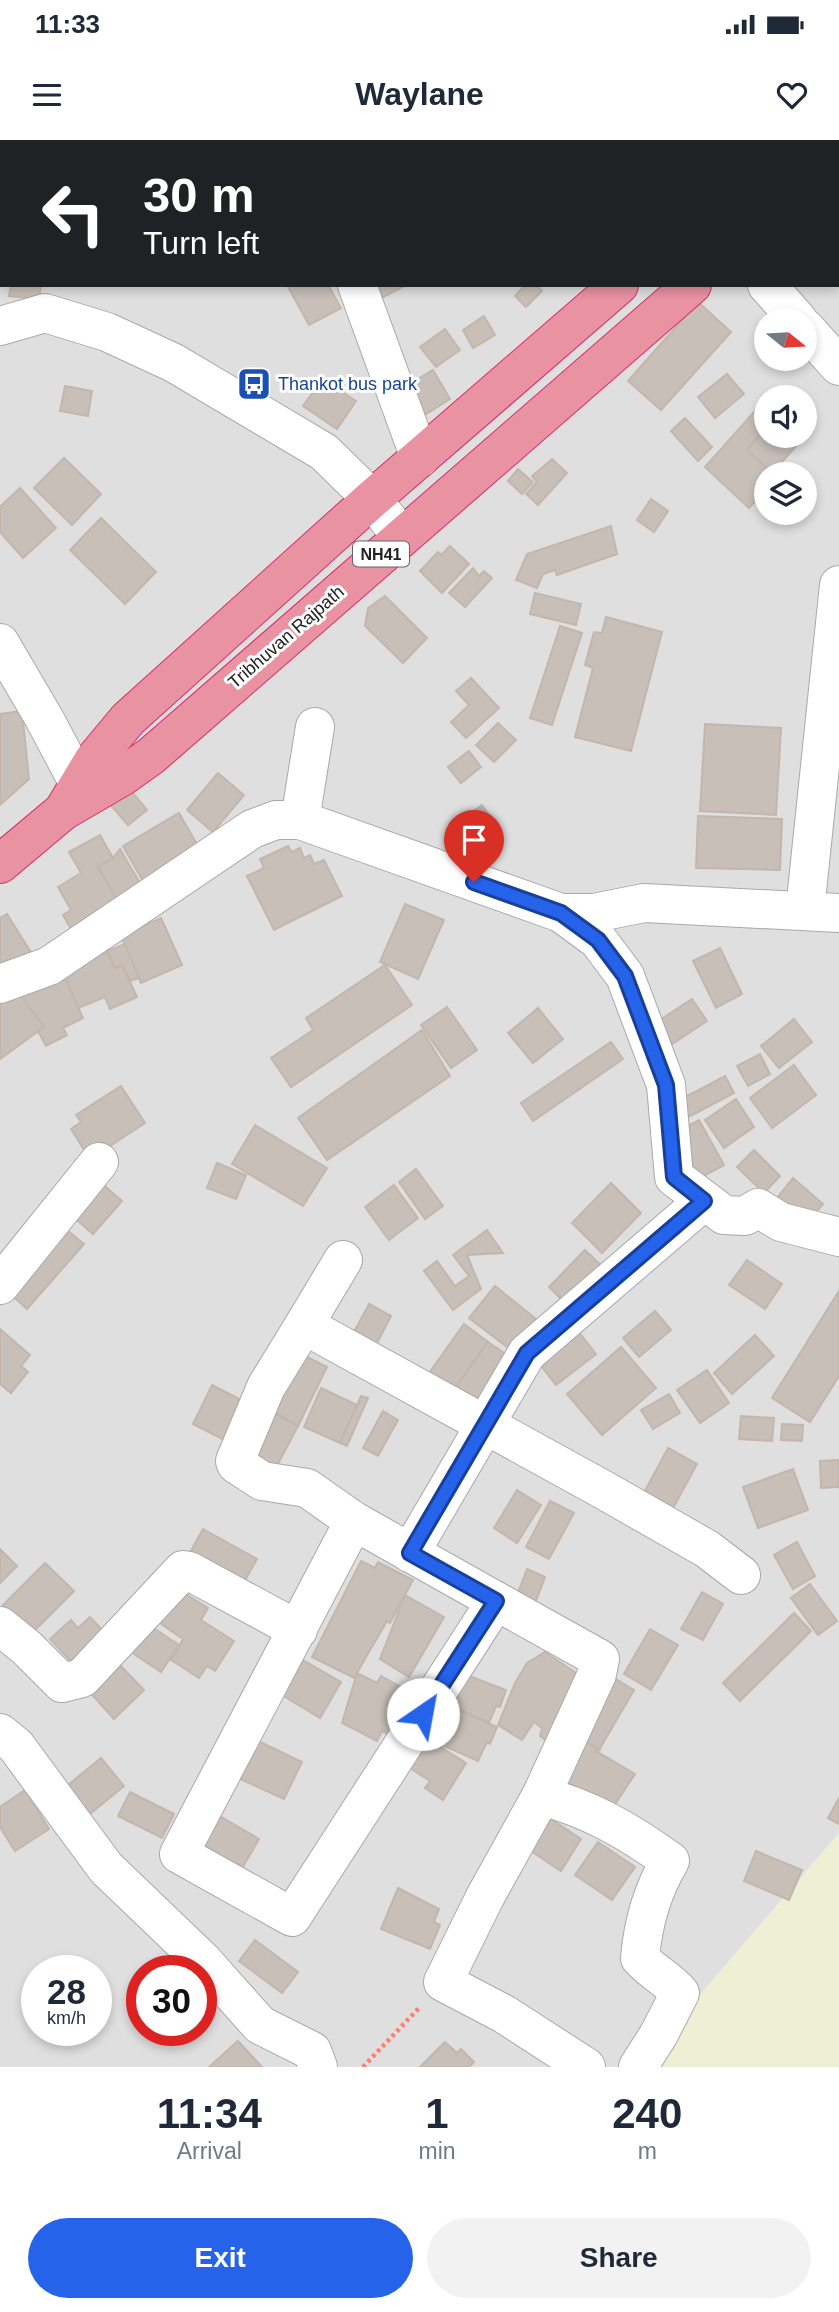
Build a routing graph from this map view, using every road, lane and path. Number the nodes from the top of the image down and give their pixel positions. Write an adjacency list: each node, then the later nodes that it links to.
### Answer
1 (358, 287): 9 (street)
2 (617, 287): 9 (highway, Tribhuvan Rajpath / NH41)
3 (690, 287): 11 (highway, Tribhuvan Rajpath / NH41)
4 (769, 287): 5 (street)
5 (787, 308)
6 (0, 326): 10 (street)
7 (817, 341): 8 (street)
8 (839, 366)
9 (420, 458): 10 (highway, Tribhuvan Rajpath / NH41)
10 (372, 499): 11 (street); 15 (highway, Tribhuvan Rajpath / NH41)
11 (401, 536): 15 (highway, Tribhuvan Rajpath / NH41)
12 (839, 585): 18 (street)
13 (0, 643): 15 (street)
14 (315, 727): 16 (street)
15 (71, 798): 17 (highway, Tribhuvan Rajpath / NH41)
16 (300, 820): 19 (street); 20 (street)
17 (0, 864)
18 (822, 911): 19 (street)
19 (561, 913): 22 (street)
20 (0, 984)
21 (99, 1162): 25 (street)
22 (704, 1201): 23 (street); 27 (street)
23 (839, 1237)
24 (343, 1260): 26 (street)
25 (0, 1285)
26 (304, 1325): 27 (street); 28 (street)
27 (486, 1423): 29 (street); 30 (street)
28 (354, 1521): 29 (street); 33 (street)
29 (410, 1553): 31 (street)
30 (741, 1575)
31 (496, 1601): 33 (street); 35 (street)
32 (0, 1626): 33 (street)
33 (298, 1630)
34 (0, 1733): 37 (street)
35 (541, 1796): 36 (street); 40 (street)
36 (443, 1982): 38 (path); 39 (street)
37 (318, 2067)
38 (363, 2067)
39 (586, 2067)
40 (638, 2067)

